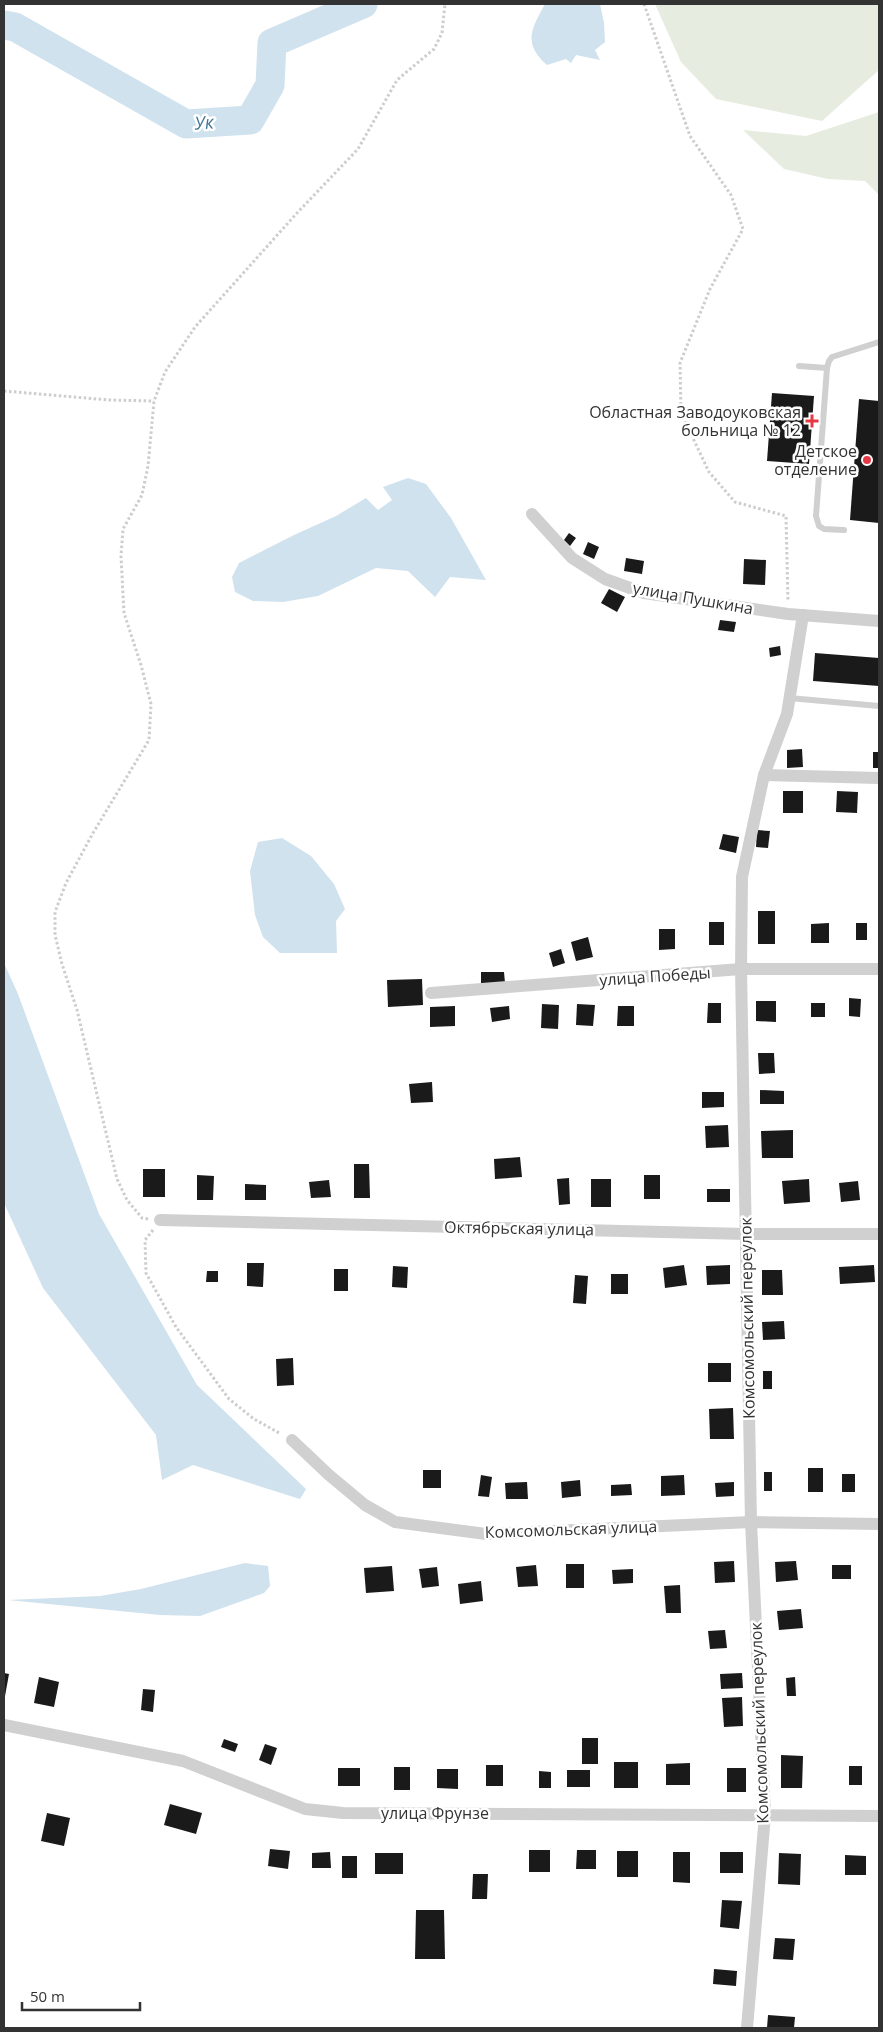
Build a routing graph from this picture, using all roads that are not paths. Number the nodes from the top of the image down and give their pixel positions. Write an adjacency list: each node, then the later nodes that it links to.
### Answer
1 (879, 342): 3 (lane)
2 (799, 366): 3 (lane)
3 (827, 368): 5 (lane)
4 (532, 514): 6 (street, улица Пушкина)
5 (844, 530)
6 (803, 615): 7 (street, улица Пушкина); 8 (street, Комсомольский переулок)
7 (879, 621)
8 (790, 698): 9 (lane); 10 (street, Комсомольский переулок)
9 (879, 706)
10 (764, 775): 11 (street); 12 (street, Комсомольский переулок)
11 (879, 778)
12 (741, 969): 13 (street, улица Победы); 14 (street, улица Победы); 16 (street, Комсомольский переулок)
13 (879, 969)
14 (431, 993)
15 (160, 1220): 16 (street, Октябрьская улица)
16 (746, 1234): 17 (street, Октябрьская улица); 19 (street, Комсомольский переулок)
17 (879, 1234)
18 (292, 1440): 19 (street, Комсомольская улица)
19 (751, 1522): 20 (street, Комсомольская улица); 22 (street, Комсомольский переулок)
20 (879, 1524)
21 (4, 1725): 22 (street, улица Фрунзе)
22 (765, 1815): 23 (street, улица Фрунзе); 24 (street, Комсомольский переулок)
23 (879, 1816)
24 (747, 2028)

